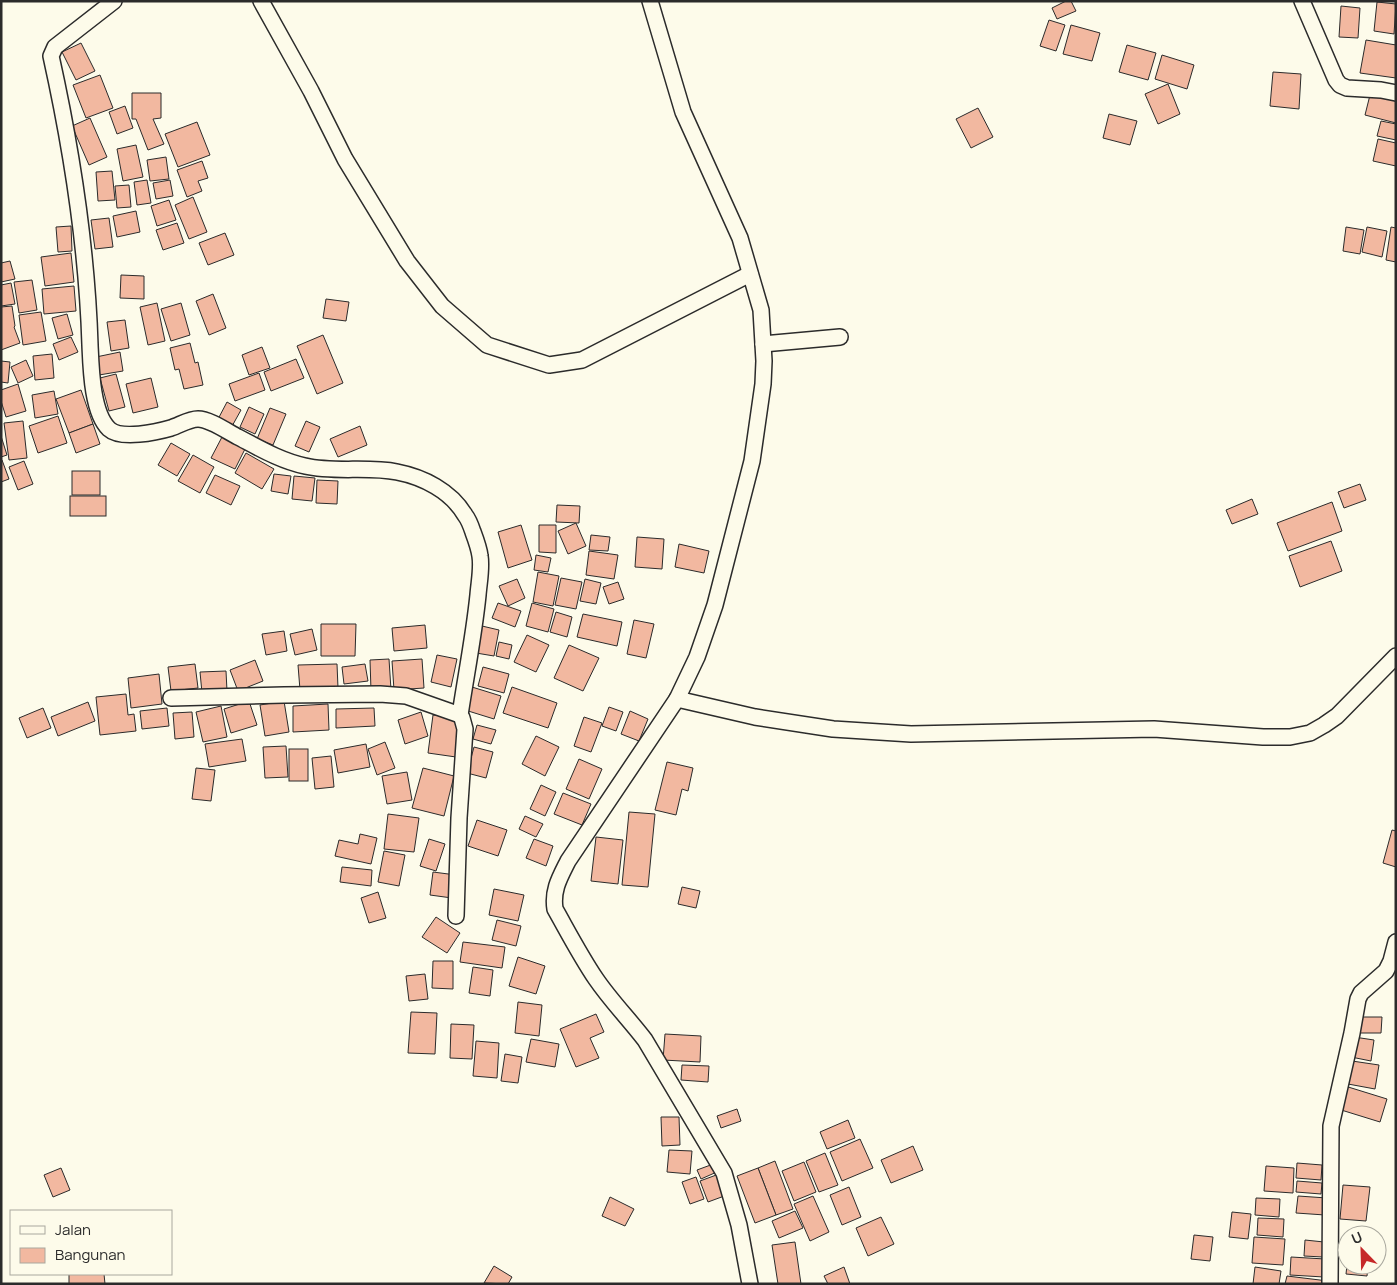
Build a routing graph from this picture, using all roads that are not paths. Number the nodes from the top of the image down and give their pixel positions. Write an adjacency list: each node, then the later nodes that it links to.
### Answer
1 (114, 1): 12 (street)
2 (261, 1): 6 (street)
3 (650, 1): 6 (street)
4 (1302, 1): 5 (street)
5 (1396, 93)
6 (750, 274): 8 (street)
7 (840, 337): 8 (street)
8 (763, 344): 11 (street)
9 (1396, 656): 11 (street)
10 (172, 698): 12 (street)
11 (677, 699): 15 (street)
12 (460, 715): 13 (street)
13 (456, 916)
14 (1396, 942): 16 (street)
15 (750, 1284)
16 (1330, 1284)

